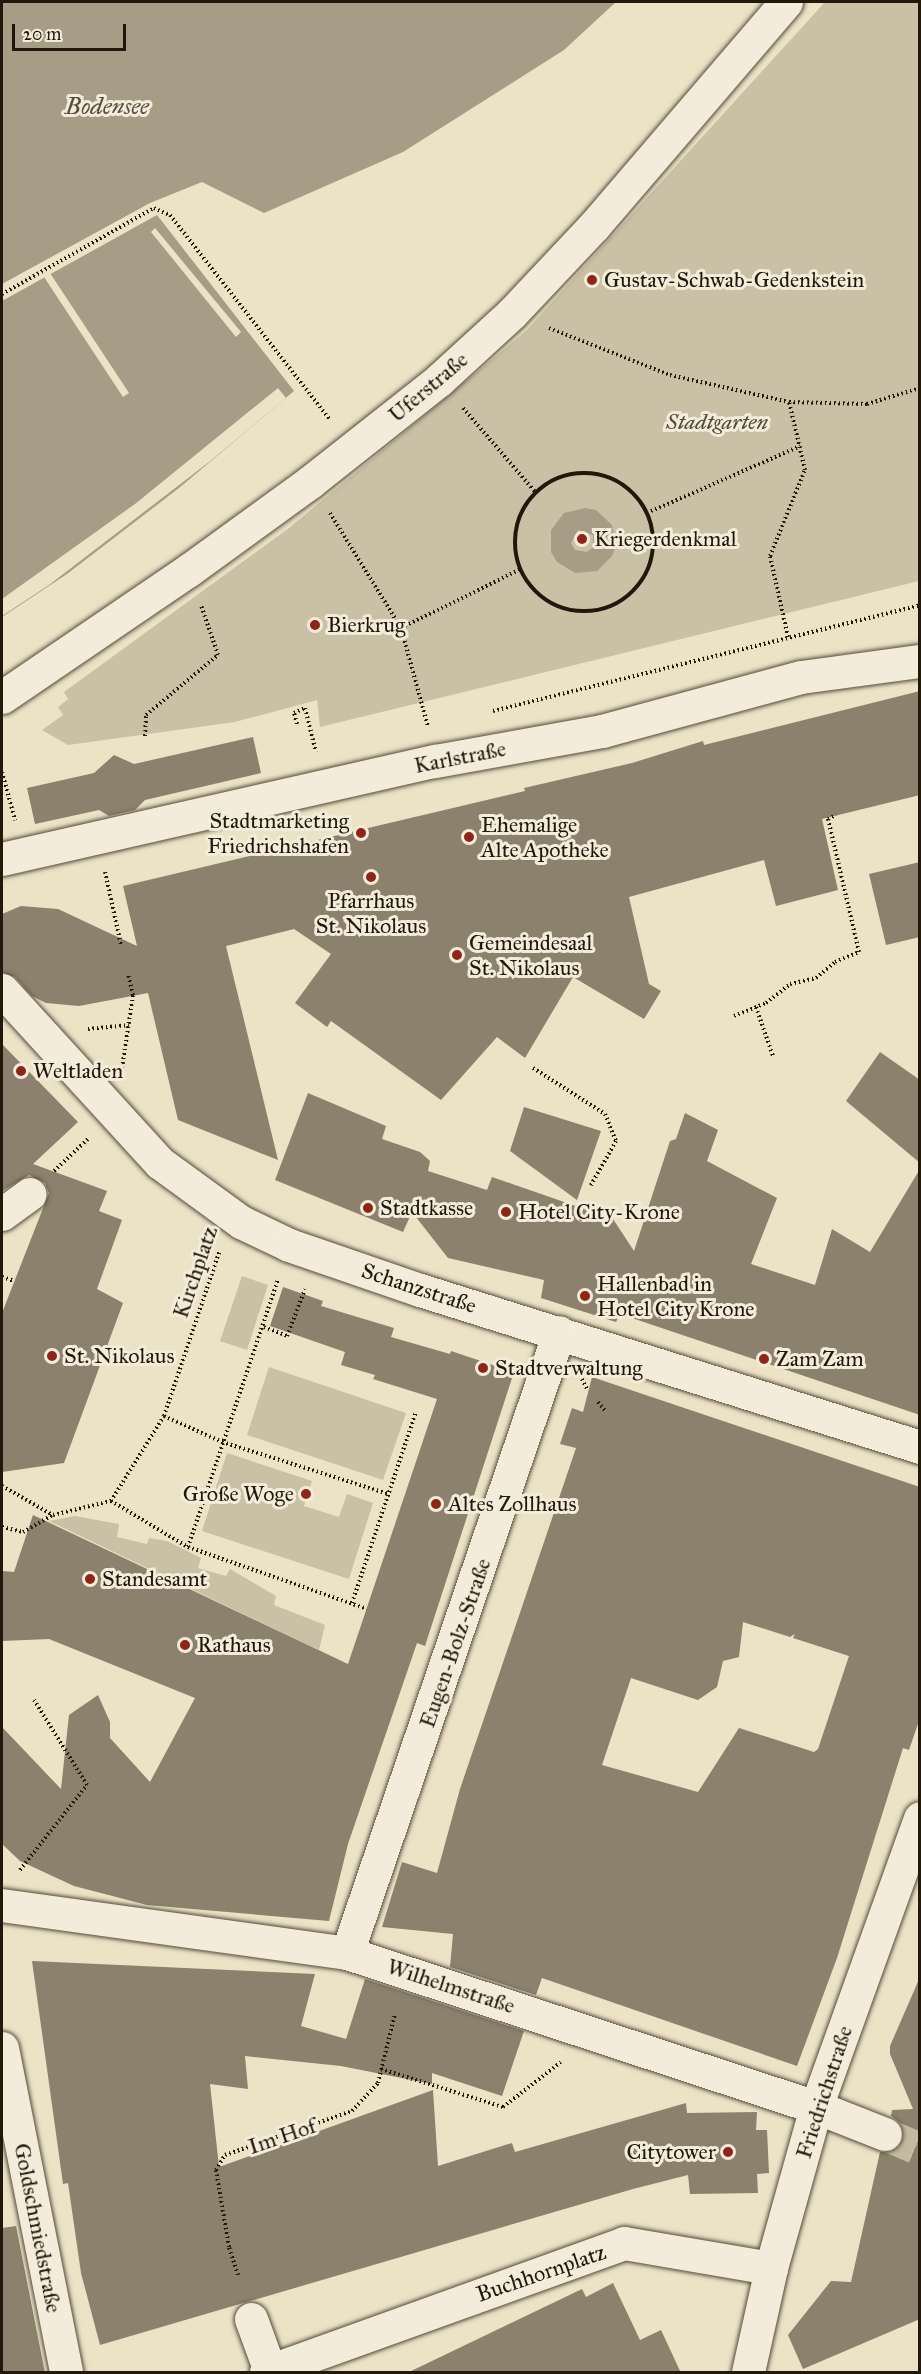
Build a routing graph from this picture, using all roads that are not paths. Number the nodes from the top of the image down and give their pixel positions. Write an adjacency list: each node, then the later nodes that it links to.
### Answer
1 (786, 2): 3 (street, Uferstraße)
2 (920, 661): 4 (street, Karlstraße)
3 (2, 697)
4 (12, 856)
5 (2, 990): 8 (street, Schanzstraße)
6 (38, 1186): 7 (street)
7 (2, 1214)
8 (559, 1332): 9 (street, Schanzstraße); 12 (street, Eugen-Bolz-Straße)
9 (920, 1447)
10 (920, 1818): 14 (street, Friedrichstraße)
11 (2, 1905): 12 (street, Wilhelmstraße)
12 (347, 1953): 14 (street, Wilhelmstraße)
13 (2, 2048): 20 (street, Goldschmiedstraße)
14 (816, 2106): 15 (street, Wilhelmstraße); 16 (street, Friedrichstraße)
15 (885, 2134)
16 (771, 2268): 18 (street, Buchhornplatz); 21 (street, Friedrichstraße)
17 (251, 2319): 19 (street)
18 (320, 2362): 19 (street, Buchhornplatz)
19 (268, 2372)
20 (66, 2373)
21 (748, 2373)

